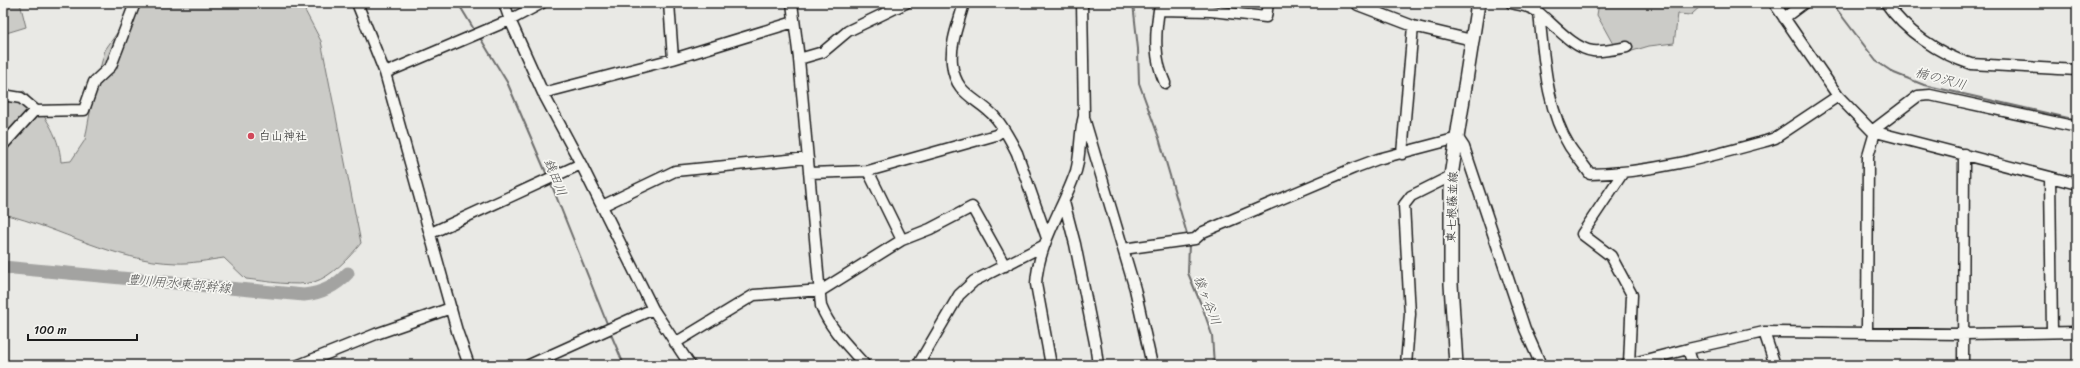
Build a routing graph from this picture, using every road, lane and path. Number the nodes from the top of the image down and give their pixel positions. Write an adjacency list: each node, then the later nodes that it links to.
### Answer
1 (135, 3): 32 (street)
2 (357, 3): 27 (street)
3 (504, 3): 19 (street)
4 (542, 3): 19 (street)
5 (669, 3): 24 (street)
6 (792, 3): 20 (street)
7 (906, 3): 25 (street)
8 (964, 3): 35 (street)
9 (1082, 3): 33 (street)
10 (1268, 3): 28 (street)
11 (1358, 3): 21 (street)
12 (1478, 3): 22 (main road, 東七根藤並線)
13 (1511, 3): 17 (street)
14 (1774, 3): 18 (street)
15 (1804, 3): 18 (street)
16 (1886, 3): 26 (street)
17 (1539, 14): 23 (street); 45 (street)
18 (1784, 18): 31 (street)
19 (510, 20): 27 (street); 29 (street)
20 (794, 22): 24 (street); 25 (street)
21 (1413, 26): 22 (street); 39 (street)
22 (1472, 40): 37 (main road, 東七根藤並線)
23 (1627, 47)
24 (673, 58): 29 (street)
25 (799, 59): 41 (street)
26 (2077, 70)
27 (385, 73): 51 (street)
28 (1164, 83)
29 (543, 93): 42 (street)
30 (3, 94): 32 (street)
31 (1838, 96): 36 (street); 45 (street)
32 (34, 111): 38 (street)
33 (1084, 116): 49 (street); 54 (street)
34 (2077, 127): 36 (street)
35 (1003, 130): 43 (street); 53 (street)
36 (1874, 132): 40 (street); 62 (street)
37 (1458, 138): 39 (street); 46 (main road, 東七根藤並線); 77 (street)
38 (3, 145)
39 (1402, 154): 54 (street)
40 (1964, 154): 47 (street); 63 (street)
41 (808, 158): 44 (street); 50 (street)
42 (581, 164): 50 (street); 51 (street)
43 (868, 171): 44 (street); 52 (street)
44 (809, 173): 56 (street)
45 (1622, 174): 78 (street)
46 (1451, 176): 75 (street); 76 (main road, 東七根藤並線)
47 (2050, 177): 48 (street); 60 (street)
48 (2077, 184)
49 (1064, 202): 53 (street); 73 (street)
50 (602, 206): 58 (street)
51 (431, 233): 57 (street)
52 (902, 240): 55 (street); 56 (street)
53 (1045, 242): 55 (street); 72 (street)
54 (1123, 249): 74 (street)
55 (1005, 266): 71 (street)
56 (820, 290): 64 (street); 70 (street)
57 (451, 308): 66 (street); 67 (street)
58 (652, 309): 64 (street); 68 (street)
59 (1764, 332): 62 (street); 65 (street); 80 (street)
60 (2052, 332): 61 (street); 63 (street)
61 (2077, 332)
62 (1867, 333): 63 (street)
63 (1963, 334): 81 (street)
64 (675, 343): 69 (street)
65 (1688, 349): 78 (street); 79 (street)
66 (299, 365)
67 (469, 365)
68 (530, 365)
69 (690, 365)
70 (865, 365)
71 (918, 365)
72 (1051, 365)
73 (1098, 365)
74 (1152, 365)
75 (1406, 365)
76 (1456, 365)
77 (1541, 365)
78 (1628, 365)
79 (1693, 365)
80 (1775, 365)
81 (1963, 365)

